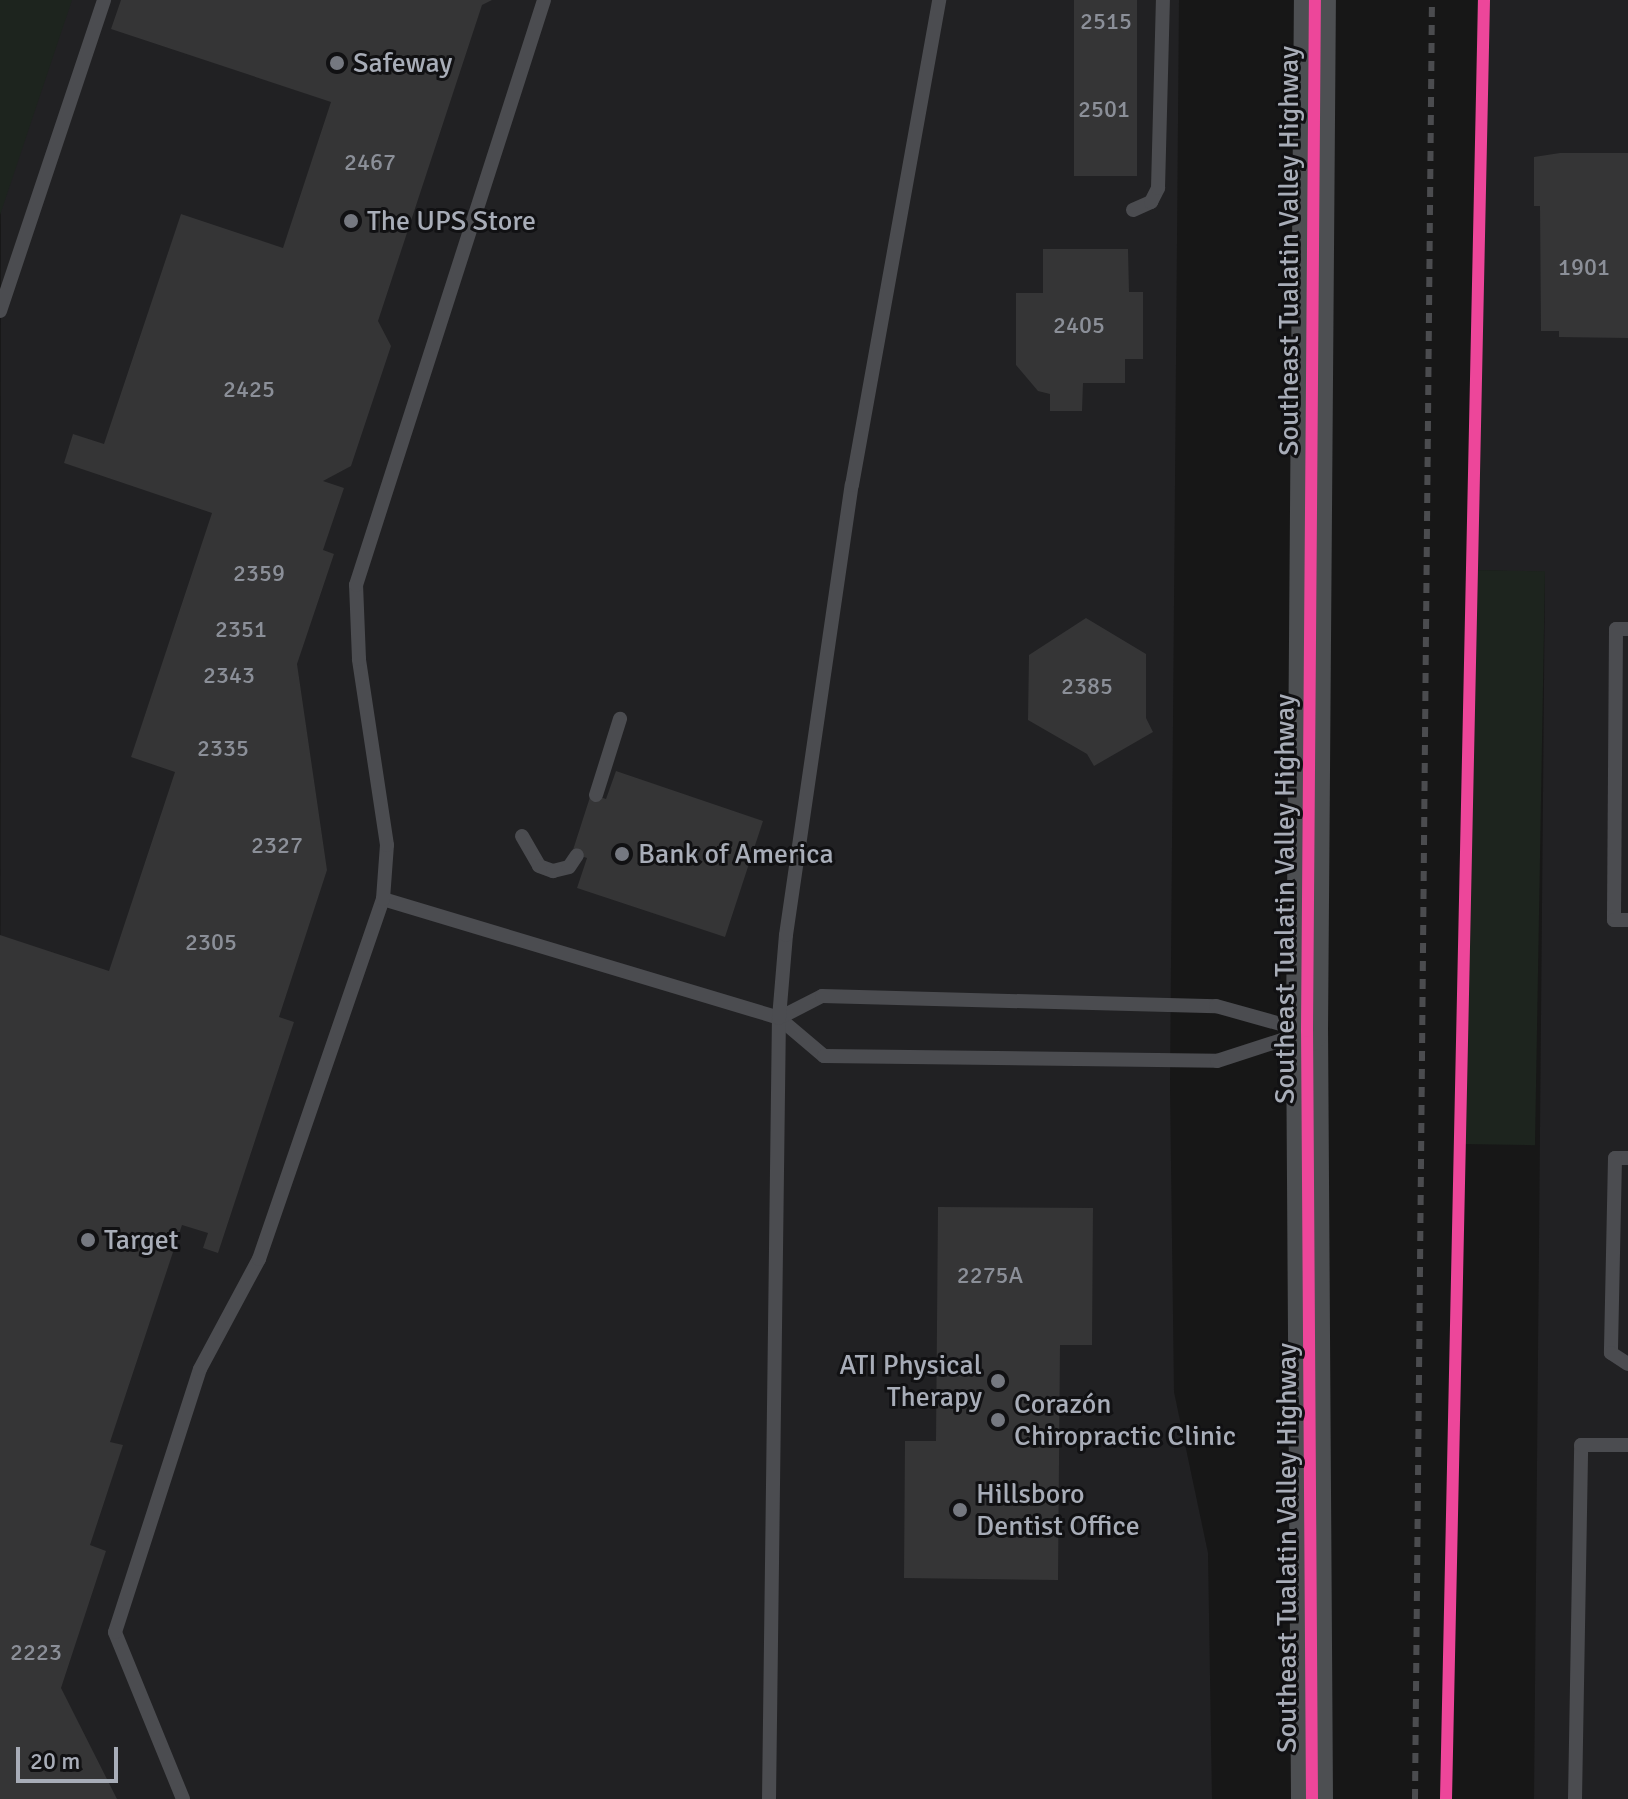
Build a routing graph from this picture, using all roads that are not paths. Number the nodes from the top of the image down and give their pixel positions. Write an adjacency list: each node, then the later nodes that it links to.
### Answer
1 (104, 0): 7 (lane)
2 (544, 0): 13 (lane)
3 (939, 0): 15 (lane)
4 (1163, 0): 6 (lane)
5 (1315, 0): 16 (main road, Southeast Tualatin Valley Highway)
6 (1133, 210)
7 (0, 311)
8 (1628, 629): 14 (lane)
9 (620, 719): 10 (lane)
10 (596, 795)
11 (522, 836): 12 (lane)
12 (577, 855)
13 (383, 899): 15 (lane); 20 (lane)
14 (1628, 920)
15 (779, 1018): 16 (lane); 16 (lane); 21 (lane)
16 (1307, 1031): 22 (main road, Southeast Tualatin Valley Highway)
17 (1628, 1158): 18 (lane)
18 (1628, 1364)
19 (1628, 1445): 23 (lane)
20 (183, 1799)
21 (769, 1799)
22 (1312, 1799)
23 (1575, 1799)

